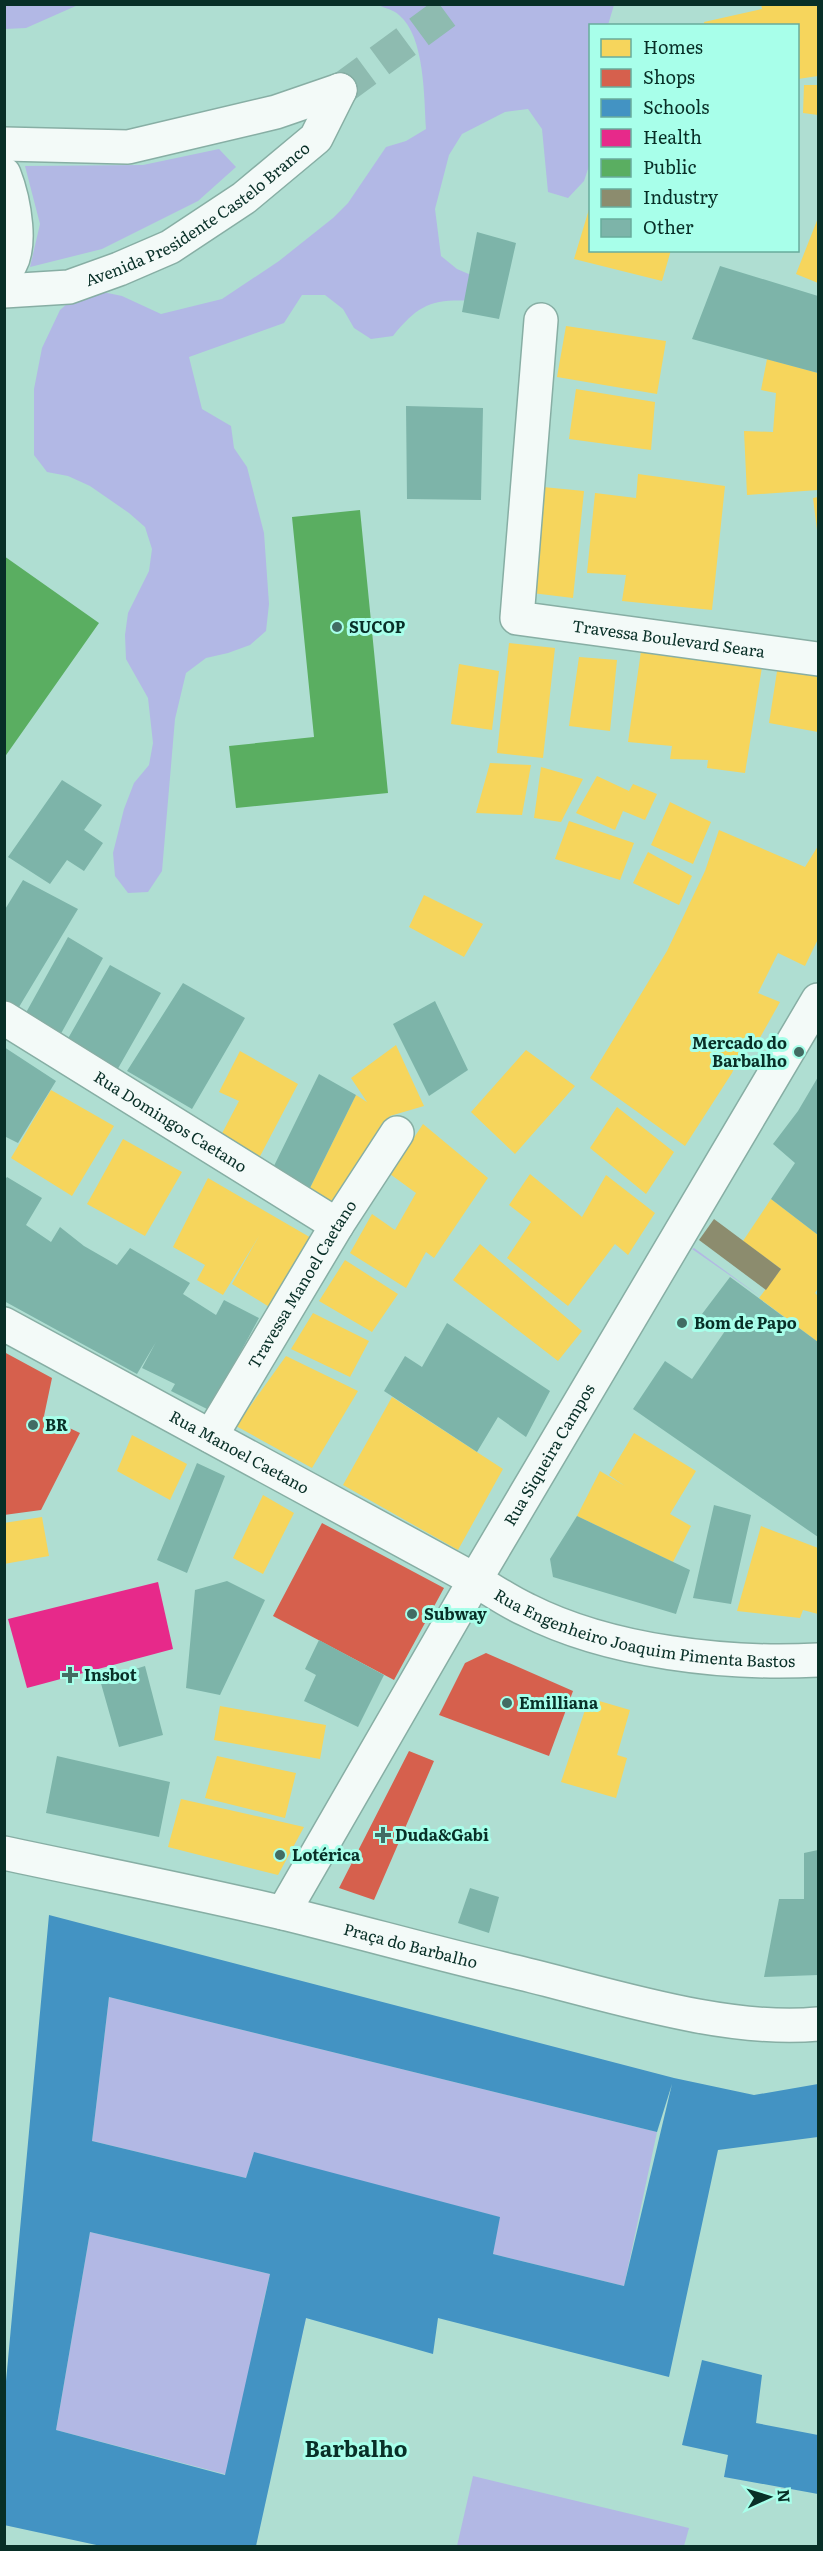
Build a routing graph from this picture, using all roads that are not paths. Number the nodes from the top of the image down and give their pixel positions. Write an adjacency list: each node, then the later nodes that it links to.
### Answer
1 (4, 144): 4 (main road, Avenida Presidente Castelo Branco)
2 (4, 174): 3 (main road)
3 (4, 272)
4 (4, 291)
5 (541, 320): 6 (main road, Travessa Boulevard Seara)
6 (819, 659)
7 (819, 1000): 13 (main road, Rua Siqueira Campos)
8 (4, 1018): 10 (main road, Rua Domingos Caetano)
9 (397, 1133): 10 (main road, Travessa Manoel Caetano)
10 (337, 1225): 12 (main road, Travessa Manoel Caetano)
11 (4, 1324): 12 (main road, Rua Manoel Caetano)
12 (210, 1436): 13 (main road, Rua Manoel Caetano)
13 (475, 1580): 14 (main road, Rua Engenheiro Joaquim Pimenta Bastos); 16 (main road, Rua Siqueira Campos)
14 (819, 1660)
15 (4, 1853): 16 (main road, Praça do Barbalho)
16 (282, 1913): 17 (main road, Praça do Barbalho)
17 (819, 2024)

